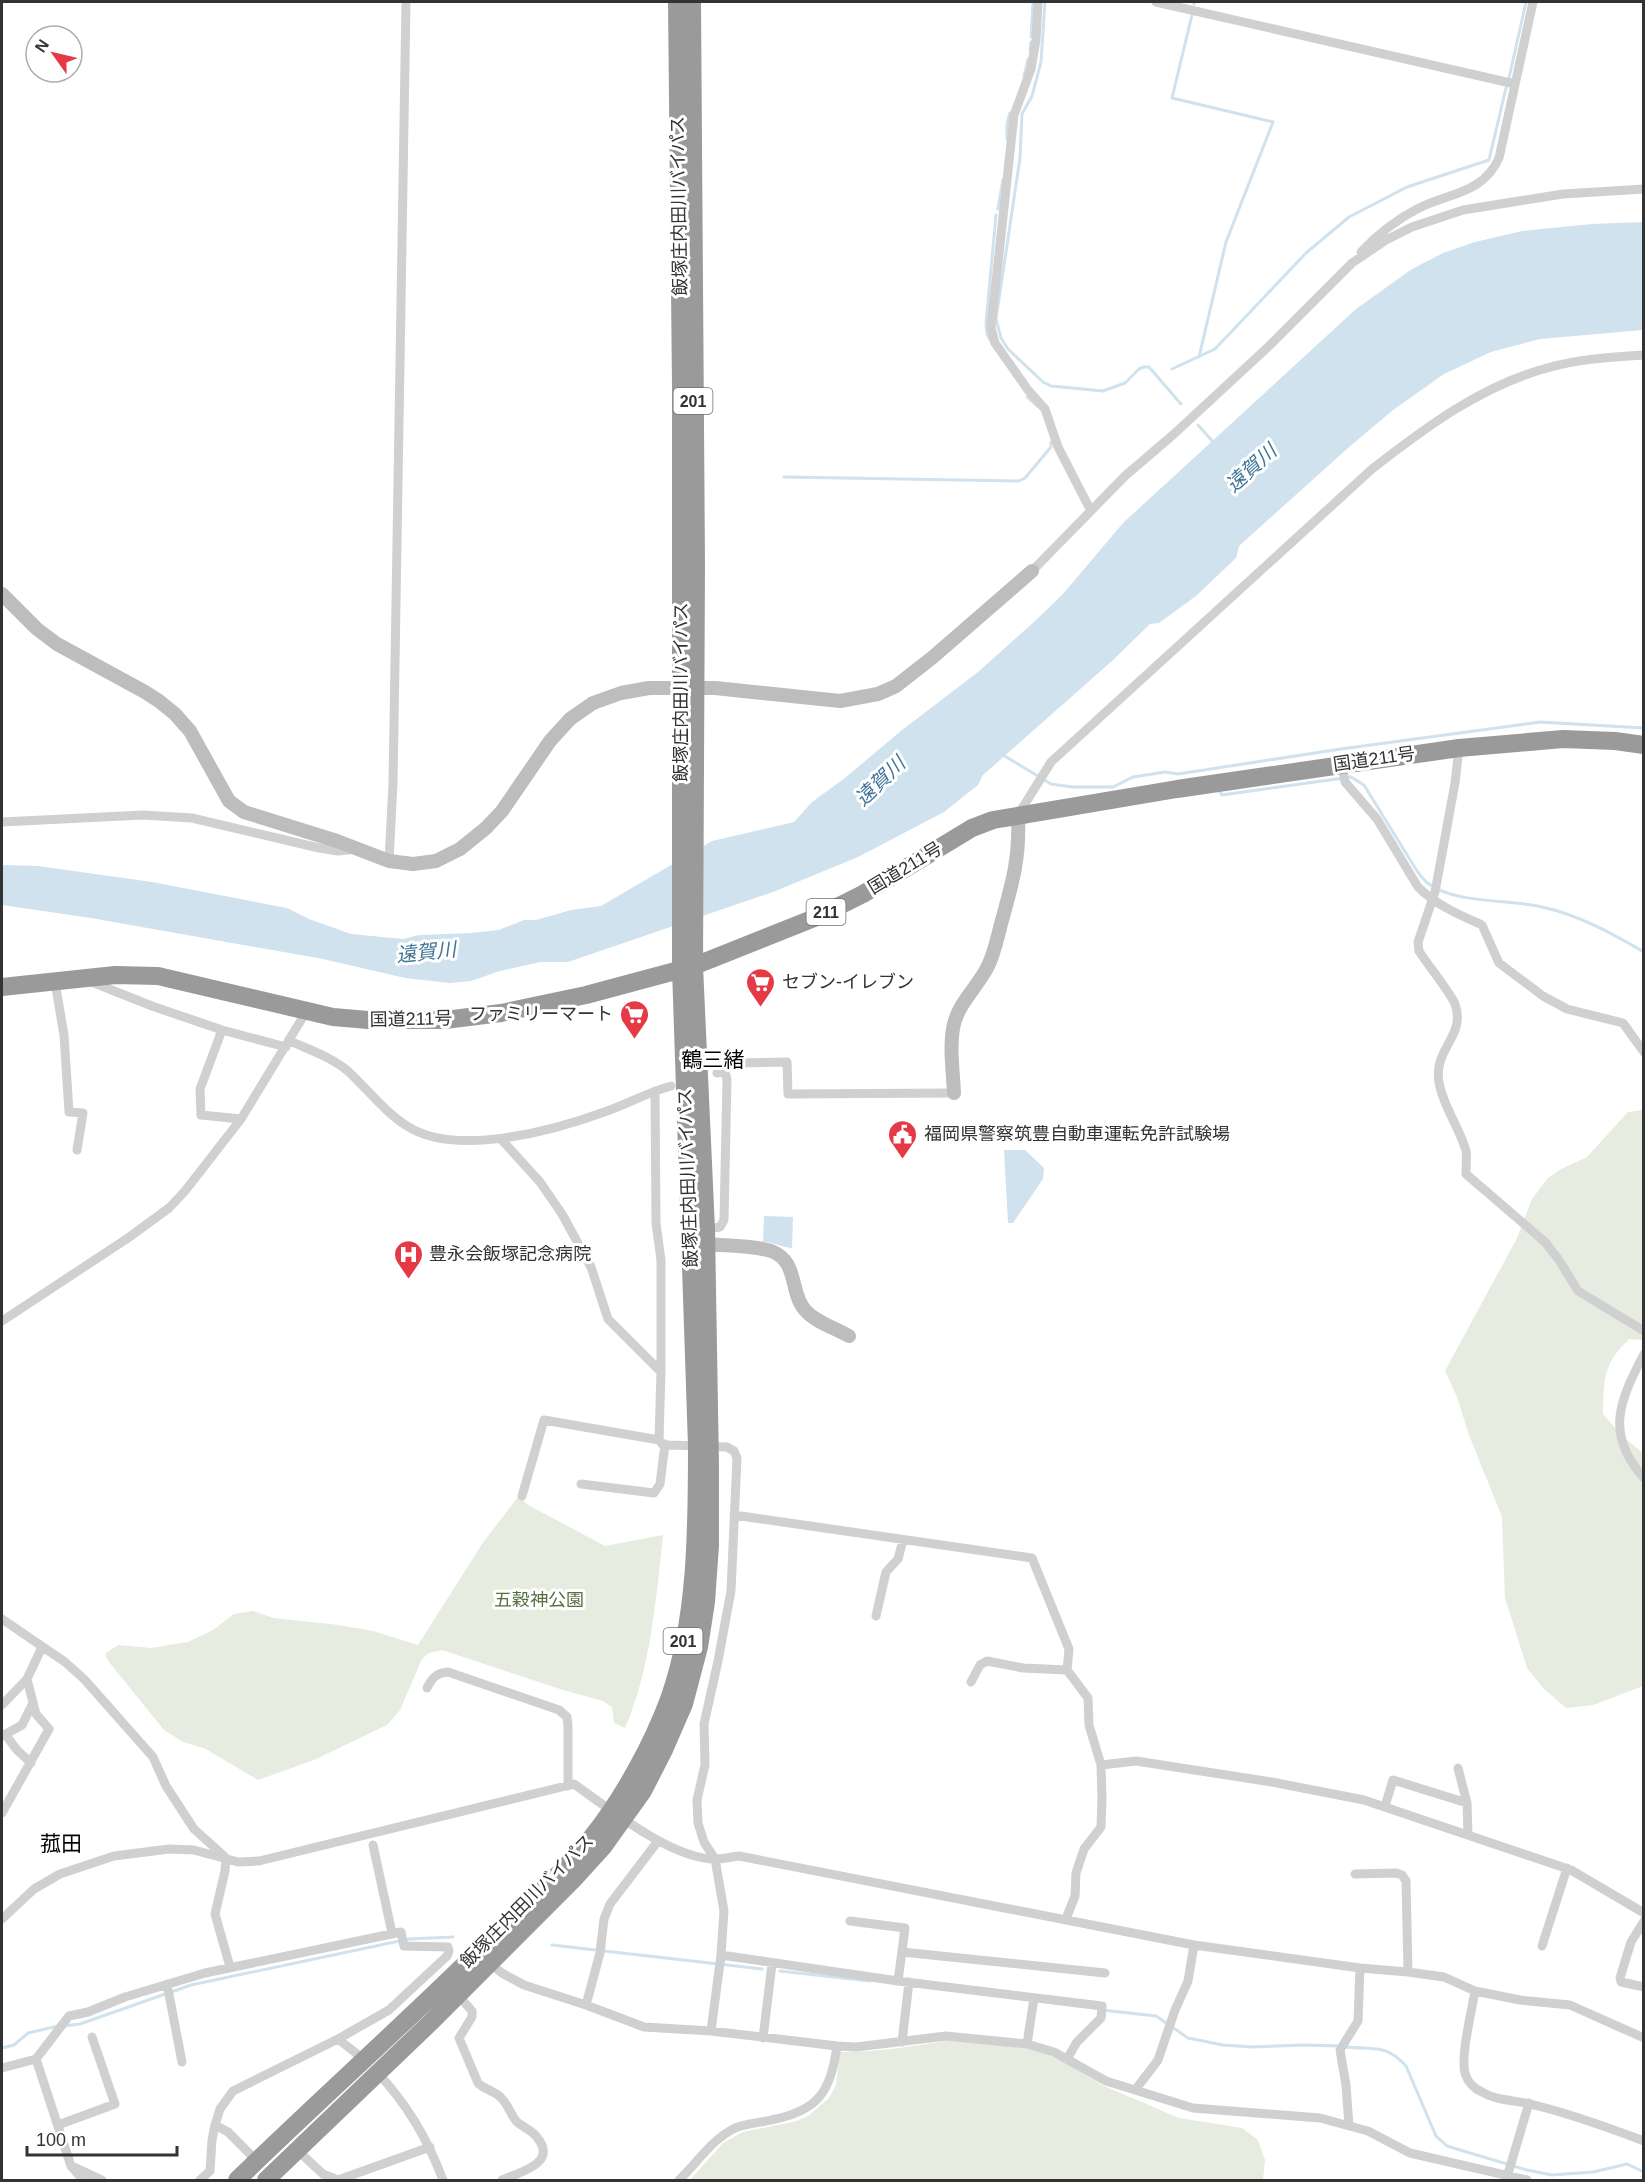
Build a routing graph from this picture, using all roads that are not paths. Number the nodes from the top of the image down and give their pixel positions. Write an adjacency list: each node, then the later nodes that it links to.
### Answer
1 (406, 2): 22 (street)
2 (676, 2): 7 (highway, 飯塚庄内田川バイパス / 201)
3 (693, 2): 7 (highway)
4 (1038, 2): 12 (street)
5 (1156, 2): 8 (street)
6 (1533, 2): 8 (street)
7 (685, 28): 15 (highway, 飯塚庄内田川バイパス / 201)
8 (1515, 84): 10 (street)
9 (1644, 189): 10 (street)
10 (1352, 263): 12 (street)
11 (1644, 355): 19 (street)
12 (1091, 511): 13 (street)
13 (1032, 571): 15 (street)
14 (2, 594): 21 (street)
15 (687, 688): 22 (street); 24 (highway, 飯塚庄内田川バイパス / 201)
16 (1644, 745): 17 (highway, 国道211号 / 211)
17 (1459, 748): 18 (highway, 国道211号 / 211); 23 (street)
18 (1343, 773): 19 (highway, 国道211号 / 211); 23 (street)
19 (1018, 816): 24 (highway, 国道211号 / 211); 34 (street)
20 (2, 822): 21 (street)
21 (358, 849): 22 (street)
22 (389, 861)
23 (1435, 892): 31 (street); 40 (street)
24 (688, 968): 28 (highway, 国道211号 / 211); 38 (highway, 飯塚庄内田川バイパス / 201); 45 (highway, 飯塚庄内田川バイパス / 201)
25 (81, 978): 26 (highway, 国道211号 / 211); 28 (highway, 国道211号 / 211); 29 (street)
26 (55, 982): 27 (highway, 国道211号 / 211); 37 (street)
27 (2, 987)
28 (306, 1012): 30 (street)
29 (222, 1030): 30 (street); 35 (street)
30 (288, 1044): 35 (street); 36 (street)
31 (1644, 1052)
32 (671, 1086): 33 (street)
33 (655, 1090): 36 (street); 43 (street)
34 (954, 1093): 38 (street)
35 (241, 1119): 39 (street)
36 (501, 1139): 43 (street)
37 (77, 1150)
38 (706, 1237): 41 (street); 45 (highway, 飯塚庄内田川バイパス / 201)
39 (2, 1321)
40 (1643, 1330)
41 (849, 1336)
42 (1644, 1354): 46 (street)
43 (661, 1372): 44 (street)
44 (662, 1442): 45 (street); 47 (street); 48 (street)
45 (704, 1446): 49 (street); 68 (highway, 飯塚庄内田川バイパス / 201)
46 (1644, 1478)
47 (581, 1484)
48 (522, 1496)
49 (734, 1515): 50 (street); 73 (street)
50 (903, 1540): 51 (street); 54 (street)
51 (876, 1616)
52 (2, 1619): 53 (street)
53 (42, 1647): 55 (street); 72 (street)
54 (1067, 1670): 56 (street); 62 (street)
55 (27, 1679): 58 (street); 59 (street)
56 (971, 1682)
57 (426, 1688): 64 (street)
58 (33, 1703): 60 (street); 61 (street)
59 (2, 1705)
60 (3, 1735): 61 (street)
61 (31, 1763): 67 (street)
62 (1101, 1765): 66 (street); 78 (street)
63 (1458, 1768): 65 (street)
64 (568, 1786): 68 (street); 72 (street)
65 (1467, 1803): 66 (street); 69 (street)
66 (1385, 1806): 69 (street)
67 (2, 1813)
68 (617, 1815): 70 (street); 86 (highway, 飯塚庄内田川バイパス / 201); 111 (highway, 飯塚庄内田川バイパス / 201)
69 (1468, 1835): 74 (street)
70 (658, 1840): 73 (street); 99 (street)
71 (373, 1845): 81 (street)
72 (226, 1858): 77 (street); 88 (street)
73 (715, 1859): 78 (street); 85 (street)
74 (1567, 1868): 76 (street); 83 (street)
75 (1355, 1874): 91 (street)
76 (1644, 1914)
77 (2, 1918)
78 (1066, 1919): 82 (street)
79 (850, 1921): 84 (street)
80 (1644, 1921): 94 (street)
81 (392, 1933): 88 (street); 104 (street)
82 (1194, 1945): 89 (street); 113 (street)
83 (1542, 1946)
84 (902, 1952): 90 (street); 92 (street)
85 (720, 1961): 87 (street); 100 (street)
86 (490, 1964): 97 (highway, 飯塚庄内田川バイパス / 201); 99 (street)
87 (772, 1964): 92 (street); 102 (street)
88 (230, 1967): 95 (street)
89 (1360, 1968): 91 (street); 117 (street)
90 (1105, 1972)
91 (1408, 1972): 96 (street)
92 (898, 1981): 93 (street)
93 (908, 1985): 98 (street); 105 (street)
94 (1644, 1988)
95 (168, 1990): 108 (street); 110 (street)
96 (1475, 1991): 103 (street); 114 (street)
97 (458, 1995): 111 (highway, 飯塚庄内田川バイパス / 201); 130 (street)
98 (1034, 2001): 106 (street); 109 (street)
99 (586, 2005): 100 (street)
100 (711, 2031): 102 (street)
101 (92, 2037): 115 (street)
102 (762, 2038): 107 (street)
103 (1644, 2038)
104 (338, 2039): 111 (street); 116 (street)
105 (902, 2042): 106 (street); 107 (street)
106 (1027, 2044): 109 (street)
107 (837, 2046): 131 (street)
108 (36, 2059): 112 (street); 115 (street)
109 (1067, 2060): 113 (street)
110 (182, 2062)
111 (372, 2067): 119 (street); 120 (highway, 飯塚庄内田川バイパス / 201); 121 (highway, 飯塚庄内田川バイパス / 201)
112 (2, 2068)
113 (1136, 2089): 117 (street)
114 (1529, 2103): 118 (street); 123 (street)
115 (58, 2125): 122 (street)
116 (215, 2125): 121 (street); 126 (street)
117 (1349, 2126): 123 (street)
118 (1644, 2141)
119 (430, 2147): 120 (street); 129 (street)
120 (297, 2150): 128 (highway, 飯塚庄内田川バイパス / 201)
121 (257, 2161): 127 (highway, 飯塚庄内田川バイパス / 201)
122 (71, 2166): 124 (street); 125 (street)
123 (1509, 2168): 132 (street)
124 (83, 2181)
125 (102, 2181)
126 (200, 2181)
127 (237, 2181)
128 (266, 2181)
129 (443, 2181)
130 (502, 2181)
131 (679, 2181)
132 (1527, 2181)

